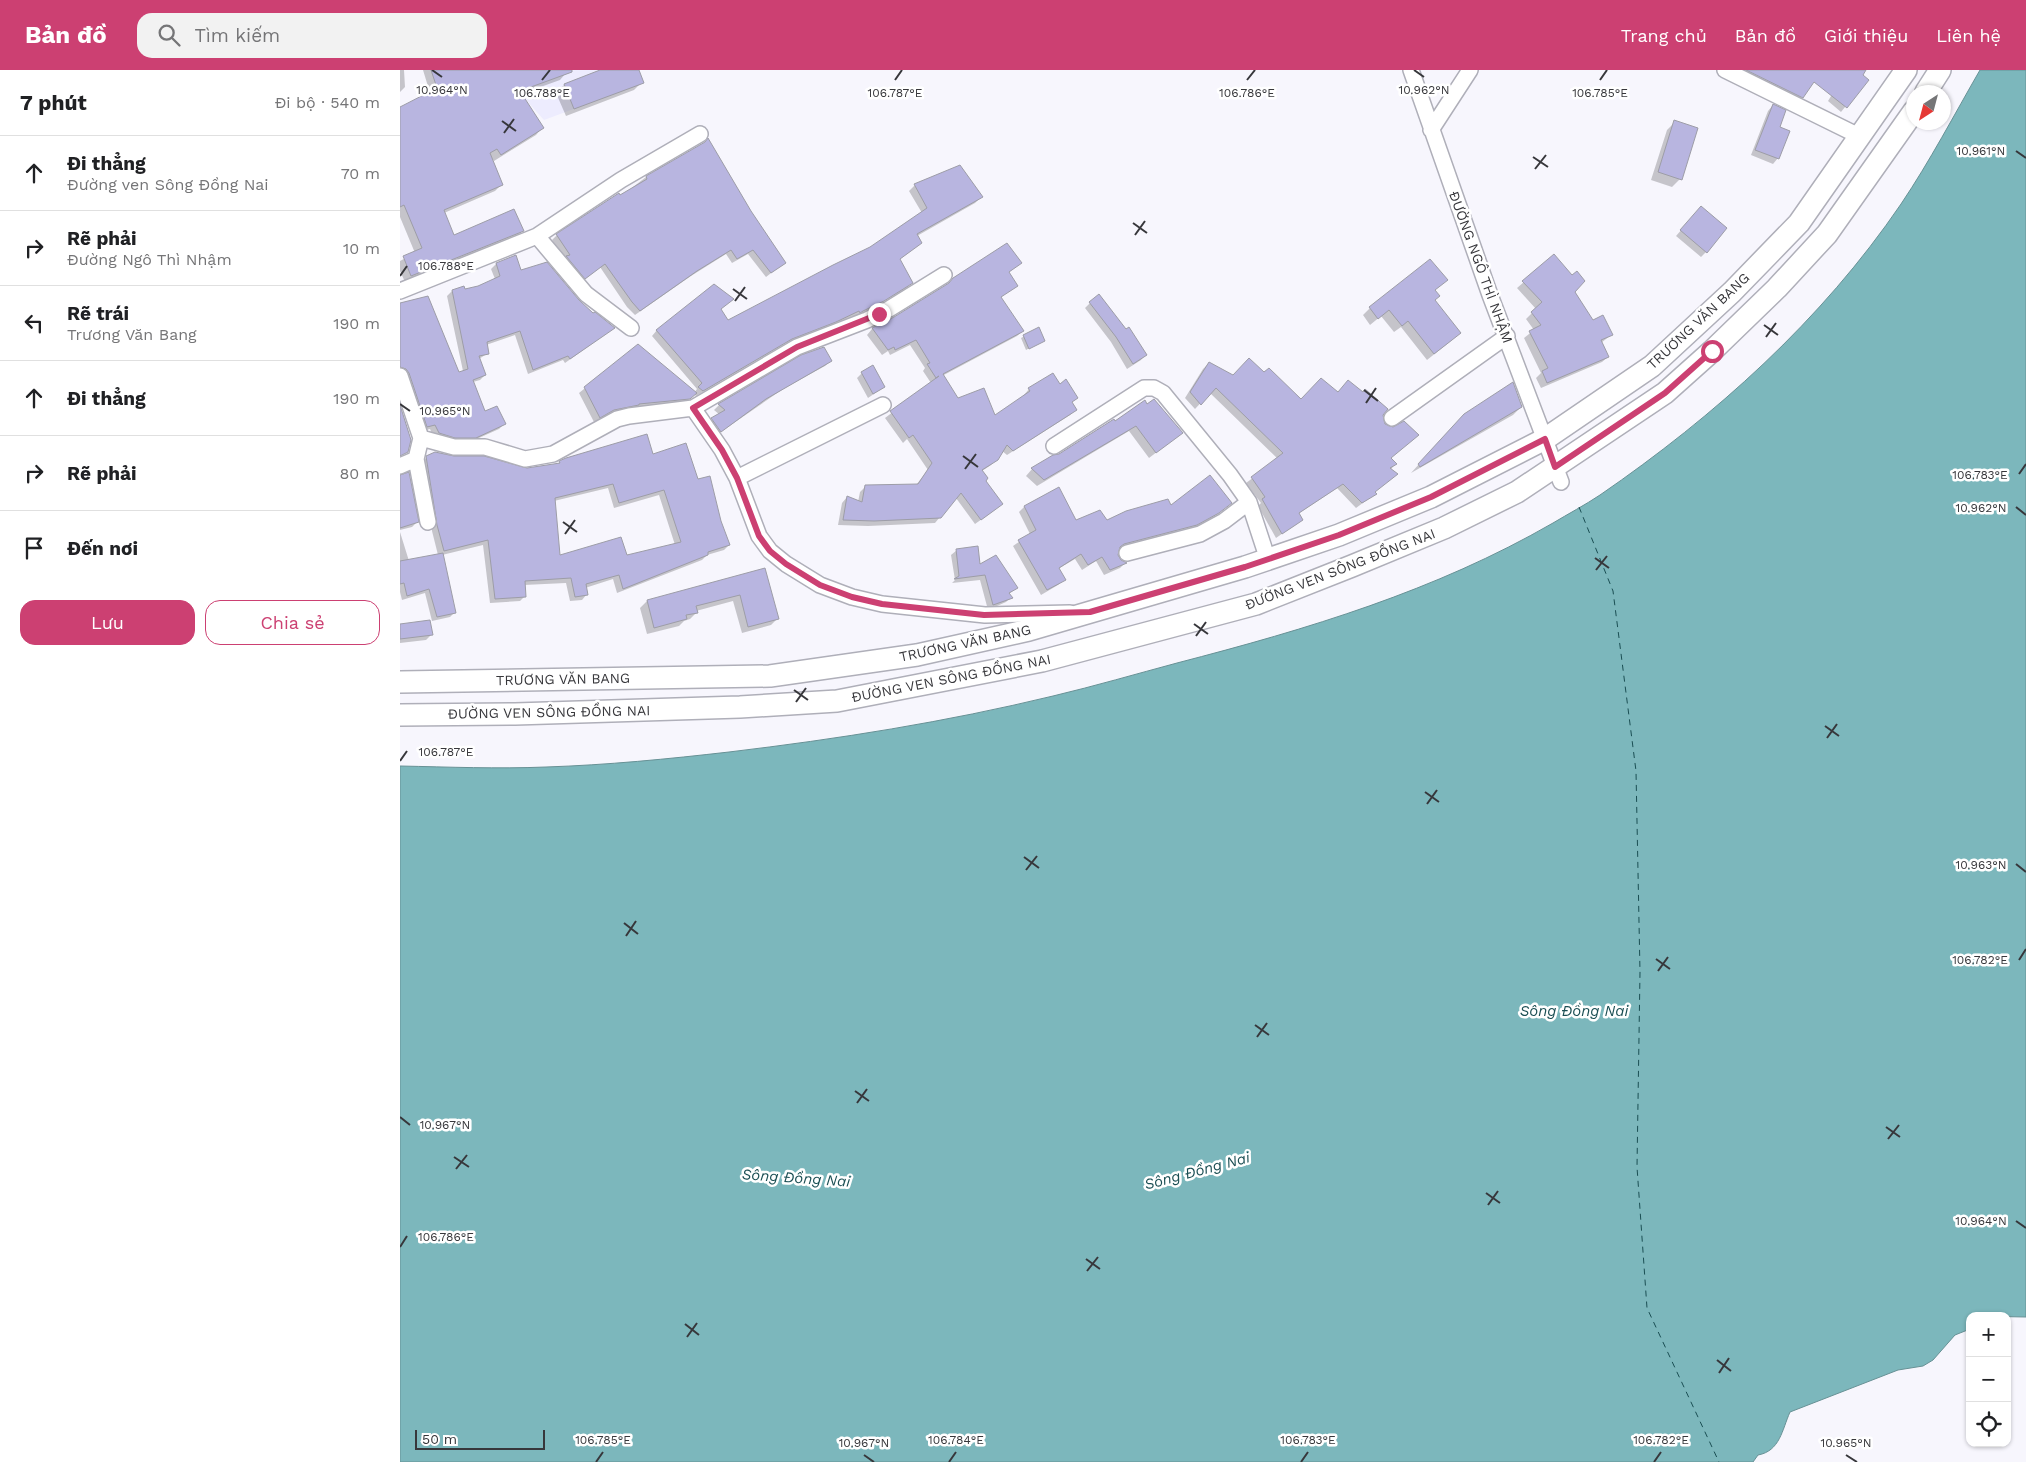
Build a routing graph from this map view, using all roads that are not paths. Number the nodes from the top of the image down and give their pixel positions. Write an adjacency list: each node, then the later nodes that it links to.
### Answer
1 (1411, 70): 8 (street, ĐƯỜNG NGÔ THÌ NHẬM)
2 (1470, 70): 8 (street)
3 (1725, 70): 10 (street)
4 (1906, 70): 21 (main road, TRƯƠNG VĂN BANG)
5 (1940, 70): 6 (main road)
6 (1930, 85)
7 (1906, 122): 25 (main road, ĐƯỜNG VEN SÔNG ĐỒNG NAI)
8 (1431, 130): 15 (street, ĐƯỜNG NGÔ THÌ NHẬM)
9 (700, 134): 11 (street)
10 (1854, 134)
11 (537, 236): 13 (street); 14 (street)
12 (944, 275): 18 (street)
13 (400, 291)
14 (632, 328)
15 (1507, 336): 19 (street); 21 (street, ĐƯỜNG NGÔ THÌ NHẬM)
16 (400, 376): 20 (street)
17 (883, 405): 26 (street)
18 (693, 408): 20 (street); 26 (street)
19 (1392, 418)
20 (421, 438): 23 (street)
21 (1545, 439): 25 (street, ĐƯỜNG NGÔ THÌ NHẬM); 30 (main road, TRƯƠNG VĂN BANG)
22 (1054, 446): 27 (street)
23 (416, 459): 24 (street); 28 (street)
24 (400, 466)
25 (1557, 471): 33 (main road, ĐƯỜNG VEN SÔNG ĐỒNG NAI)
26 (737, 478): 31 (street)
27 (1249, 502): 29 (street); 30 (street)
28 (428, 522)
29 (1127, 554)
30 (1268, 560): 31 (main road, TRƯƠNG VĂN BANG)
31 (1090, 612): 32 (main road, TRƯƠNG VĂN BANG)
32 (400, 682)
33 (400, 715)

